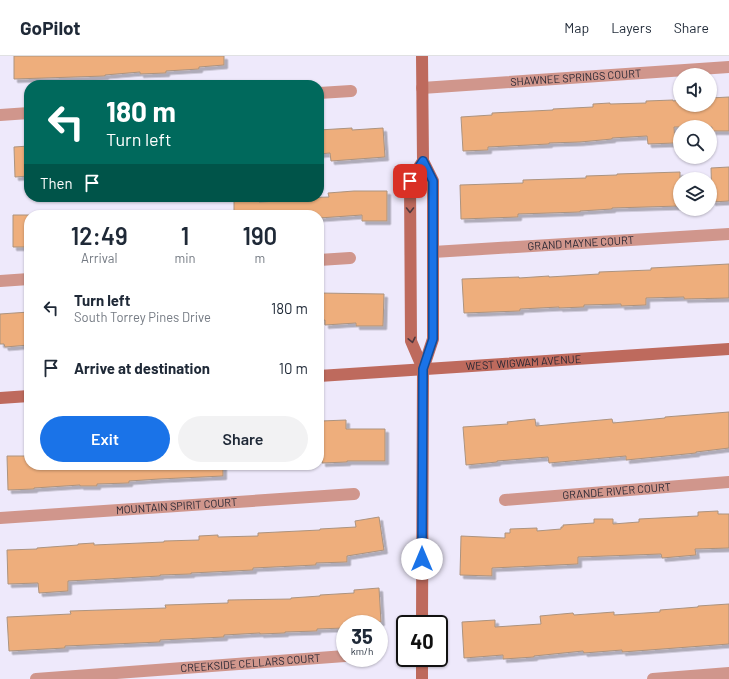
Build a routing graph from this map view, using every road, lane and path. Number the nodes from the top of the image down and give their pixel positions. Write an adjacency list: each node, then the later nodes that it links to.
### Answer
1 (422, 56): 3 (street)
2 (729, 67): 3 (street, SHAWNEE SPRINGS COURT)
3 (422, 88): 8 (street)
4 (351, 91): 5 (street)
5 (324, 93)
6 (24, 113): 7 (street)
7 (0, 115)
8 (423, 161): 10 (street); 16 (street, one-way to 16)
9 (729, 234): 10 (street, GRAND MAYNE COURT)
10 (433, 252): 16 (street)
11 (350, 258): 12 (street)
12 (324, 260)
13 (24, 279): 14 (street)
14 (0, 281)
15 (729, 349): 16 (street, WEST WIGWAM AVENUE)
16 (423, 369): 17 (street, WEST WIGWAM AVENUE); 24 (street)
17 (324, 376)
18 (24, 396): 19 (street)
19 (0, 398)
20 (729, 482): 22 (street, GRANDE RIVER COURT)
21 (354, 494): 23 (street, MOUNTAIN SPIRIT COURT)
22 (505, 500)
23 (0, 518)
24 (422, 615)
25 (336, 657): 28 (street, CREEKSIDE CELLARS COURT)
26 (422, 667): 29 (street)
27 (729, 673): 30 (street)
28 (36, 679)
29 (422, 679)
30 (652, 679)

